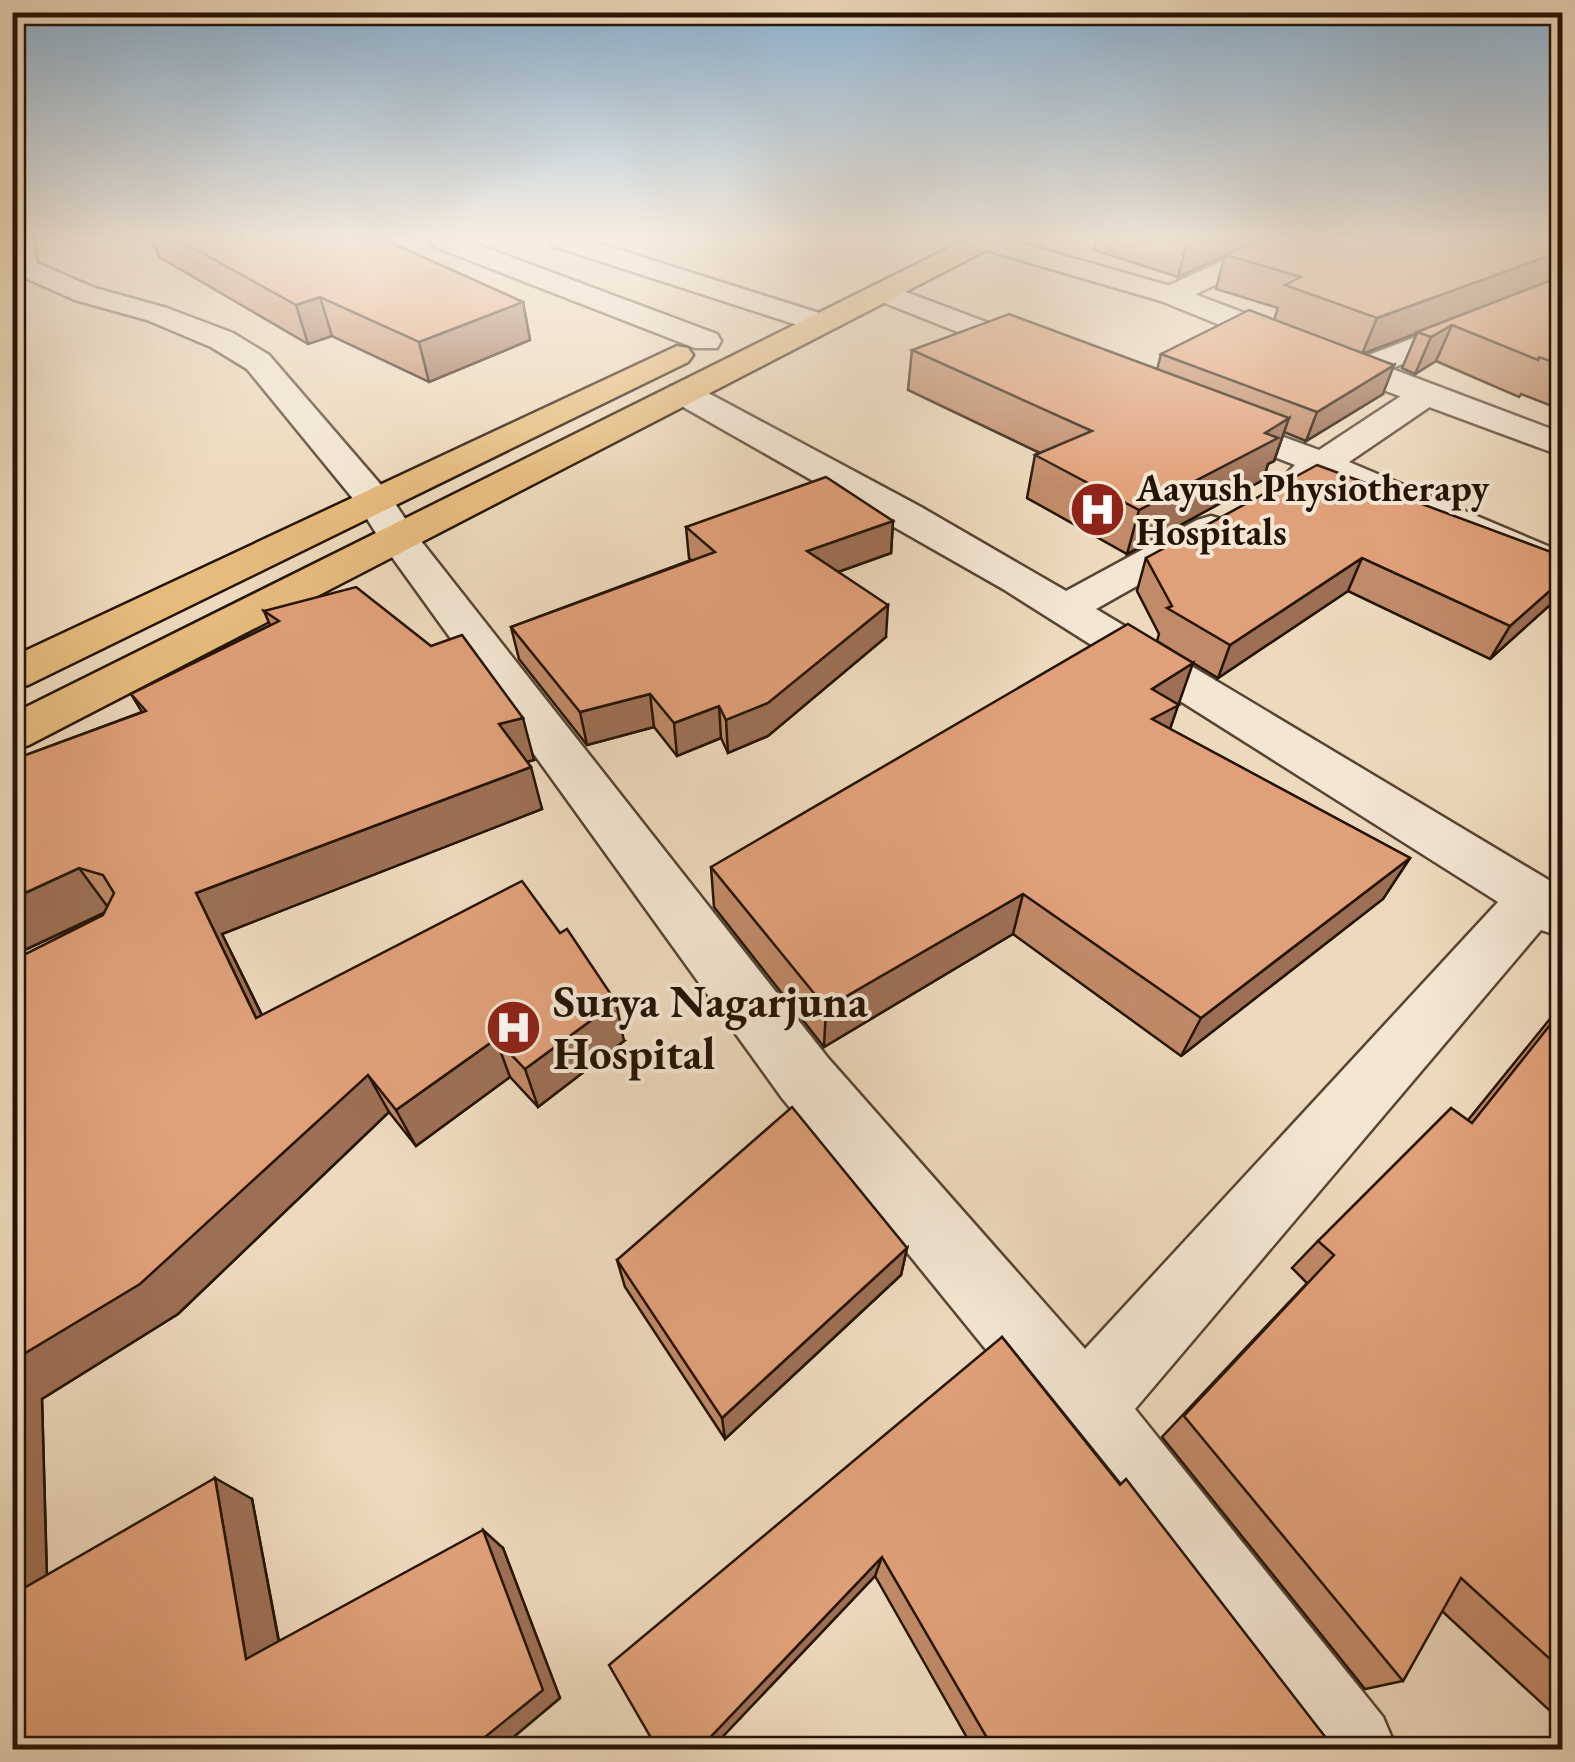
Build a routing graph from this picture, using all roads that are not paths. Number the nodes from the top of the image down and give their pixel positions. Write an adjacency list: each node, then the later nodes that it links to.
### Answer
1 (178, 322): 18 (street)
2 (657, 322): 8 (street)
3 (743, 322): 8 (main road)
4 (960, 322): 9 (street)
5 (1240, 322): 10 (street)
6 (1481, 322): 10 (street)
7 (821, 323): 11 (main road)
8 (706, 341): 18 (main road)
9 (1067, 364)
10 (1360, 370): 12 (street)
11 (684, 393): 18 (main road); 20 (street)
12 (1425, 395): 14 (street); 15 (street)
13 (1178, 407): 15 (street)
14 (1562, 445)
15 (1326, 464): 16 (street); 19 (street)
16 (1274, 493)
17 (1239, 512): 20 (street)
18 (386, 520): 21 (main road); 22 (main road); 24 (street)
19 (1562, 568)
20 (1066, 608): 23 (street)
21 (12, 674)
22 (12, 734)
23 (1548, 906): 24 (street)
24 (1084, 1408): 25 (street)
25 (1350, 1750)

